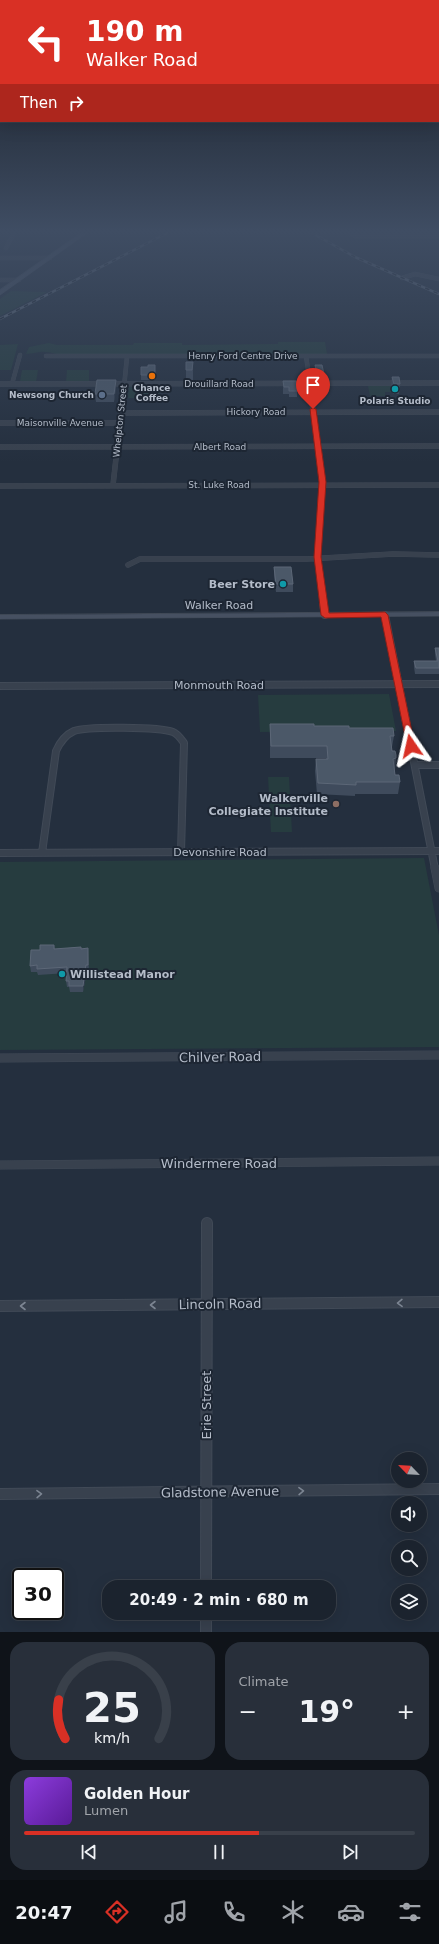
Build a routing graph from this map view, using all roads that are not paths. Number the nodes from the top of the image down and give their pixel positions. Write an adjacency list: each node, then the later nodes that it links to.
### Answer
1 (20, 355): 8 (street)
2 (46, 356): 5 (street, Henry Ford Centre Drive)
3 (306, 356): 4 (street, Henry Ford Centre Drive); 5 (street, Henry Ford Centre Drive); 10 (street)
4 (439, 356)
5 (127, 357): 9 (street, Whelpton Street)
6 (439, 383): 10 (street, Drouillard Road)
7 (0, 384): 8 (street, Drouillard Road)
8 (12, 384): 9 (street, Drouillard Road)
9 (123, 384): 10 (street, Drouillard Road); 13 (street, Whelpton Street)
10 (310, 384): 11 (street)
11 (313, 412): 12 (street, Hickory Road); 13 (street, Hickory Road); 16 (street)
12 (439, 412)
13 (121, 413): 14 (street, Whelpton Street)
14 (120, 423): 15 (street, Maisonville Avenue); 19 (street, Whelpton Street)
15 (0, 424)
16 (318, 446): 17 (street, Albert Road); 19 (street, Albert Road); 21 (street)
17 (439, 446)
18 (0, 447): 19 (street, Albert Road)
19 (117, 447): 20 (street, Whelpton Street)
20 (113, 485): 21 (street, St. Luke Road); 23 (street, St. Luke Road)
21 (321, 485): 22 (street, St. Luke Road); 25 (street)
22 (439, 485)
23 (0, 486)
24 (439, 555): 25 (street)
25 (317, 557): 26 (street); 28 (street)
26 (128, 564)
27 (439, 614): 29 (main road, Walker Road)
28 (325, 615): 29 (main road, Walker Road); 30 (main road, Walker Road)
29 (385, 615): 31 (street)
30 (0, 617)
31 (398, 684): 32 (street, Monmouth Road); 33 (street, Monmouth Road); 34 (street)
32 (439, 684)
33 (0, 686)
34 (415, 765): 35 (street); 36 (street)
35 (439, 765)
36 (435, 850): 37 (street, Devonshire Road); 40 (street)
37 (181, 852): 39 (street, Devonshire Road); 39 (street)
38 (0, 853): 39 (street, Devonshire Road)
39 (42, 853)
40 (439, 888)
41 (439, 1055): 42 (street, Chilver Road)
42 (0, 1058)
43 (439, 1162): 44 (street, Windermere Road)
44 (0, 1165)
45 (207, 1223): 47 (street, Erie Street)
46 (439, 1302): 47 (street, Lincoln Road, one-way to 47)
47 (206, 1305): 48 (street, Lincoln Road, one-way to 48); 50 (street, Erie Street)
48 (0, 1306)
49 (439, 1489): 50 (street, Gladstone Avenue, one-way to 49)
50 (206, 1492): 51 (street, Gladstone Avenue, one-way to 50); 52 (street, Erie Street)
51 (0, 1494)
52 (206, 1580)
53 (206, 1620): 54 (street)
54 (206, 1632)

